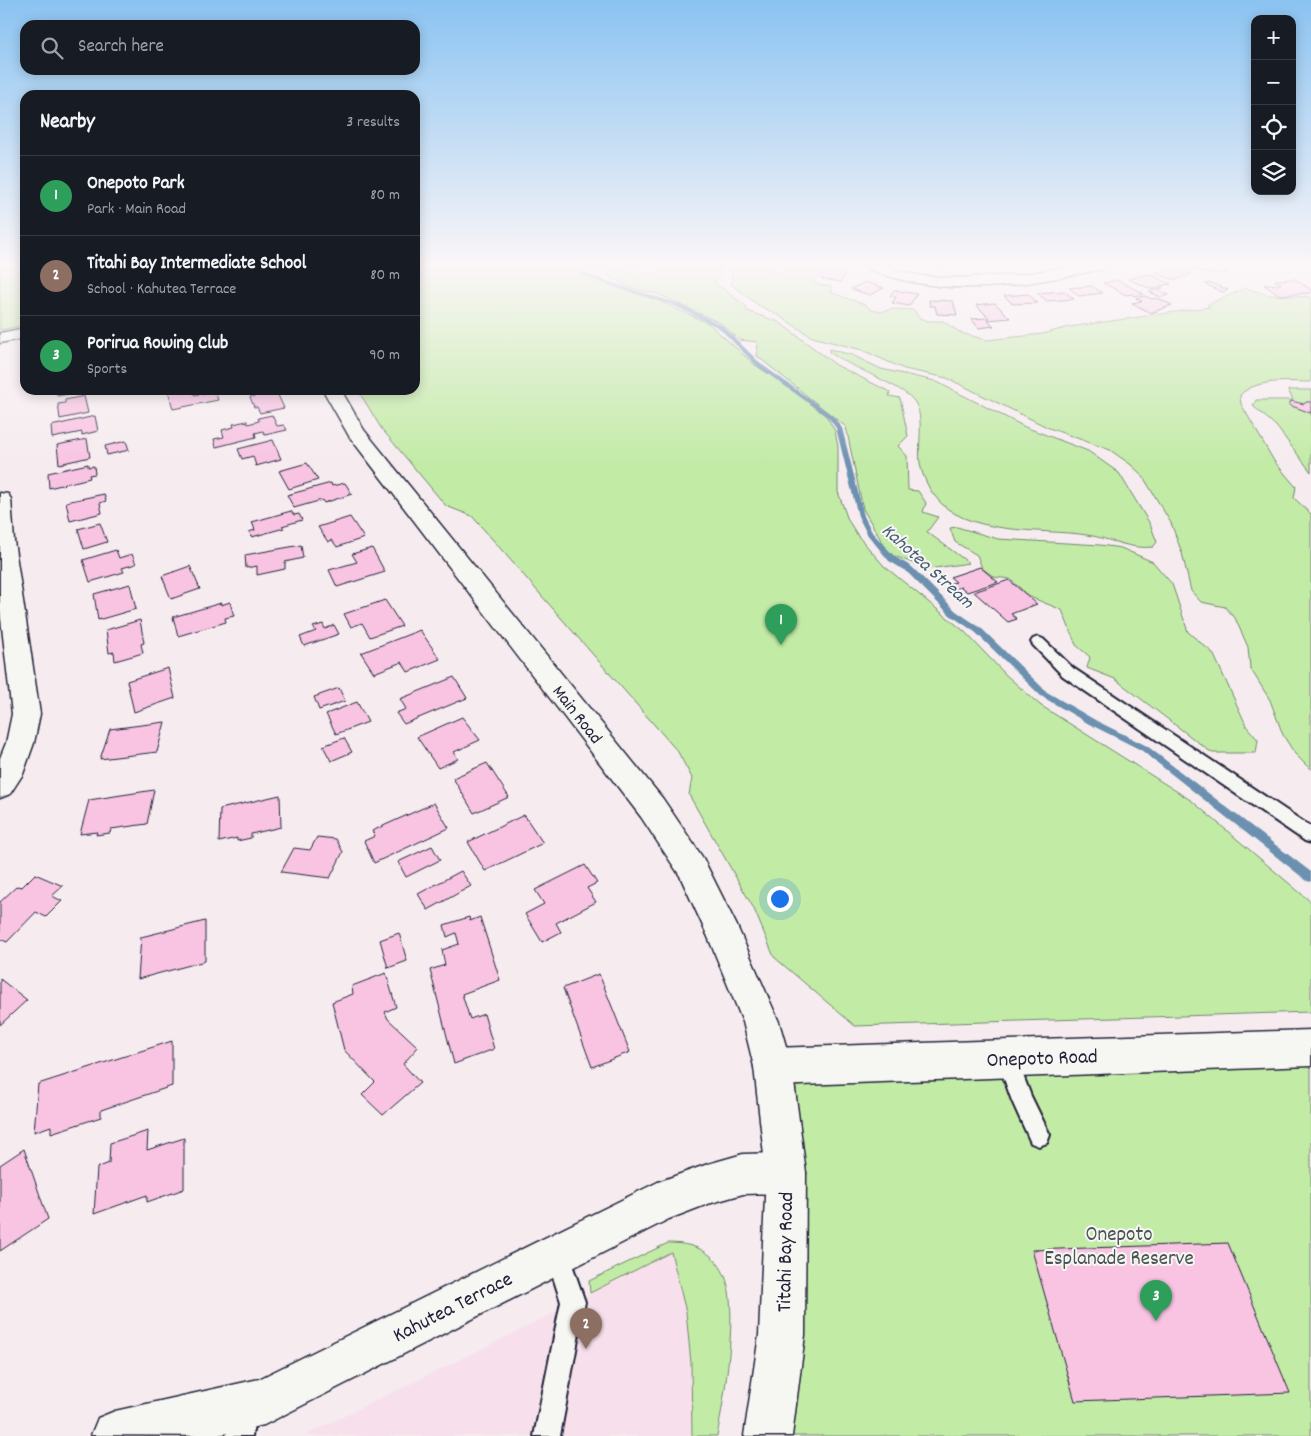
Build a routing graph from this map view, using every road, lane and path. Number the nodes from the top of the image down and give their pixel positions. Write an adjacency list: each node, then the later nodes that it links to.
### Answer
1 (20, 334): 2 (street)
2 (0, 338)
3 (335, 395): 10 (street, Main Road)
4 (0, 499): 6 (street)
5 (1038, 642): 7 (lane)
6 (0, 786)
7 (1311, 836)
8 (1311, 1048): 9 (street, Onepoto Road)
9 (1007, 1058): 10 (street, Onepoto Road); 11 (lane)
10 (773, 1067): 12 (street, Titahi Bay Road)
11 (1039, 1135)
12 (786, 1173): 13 (street, Kahutea Terrace); 17 (street, Titahi Bay Road)
13 (558, 1254): 14 (street, Kahutea Terrace); 16 (lane)
14 (242, 1420): 15 (street, Kahutea Terrace)
15 (114, 1436)
16 (547, 1436)
17 (768, 1436)

